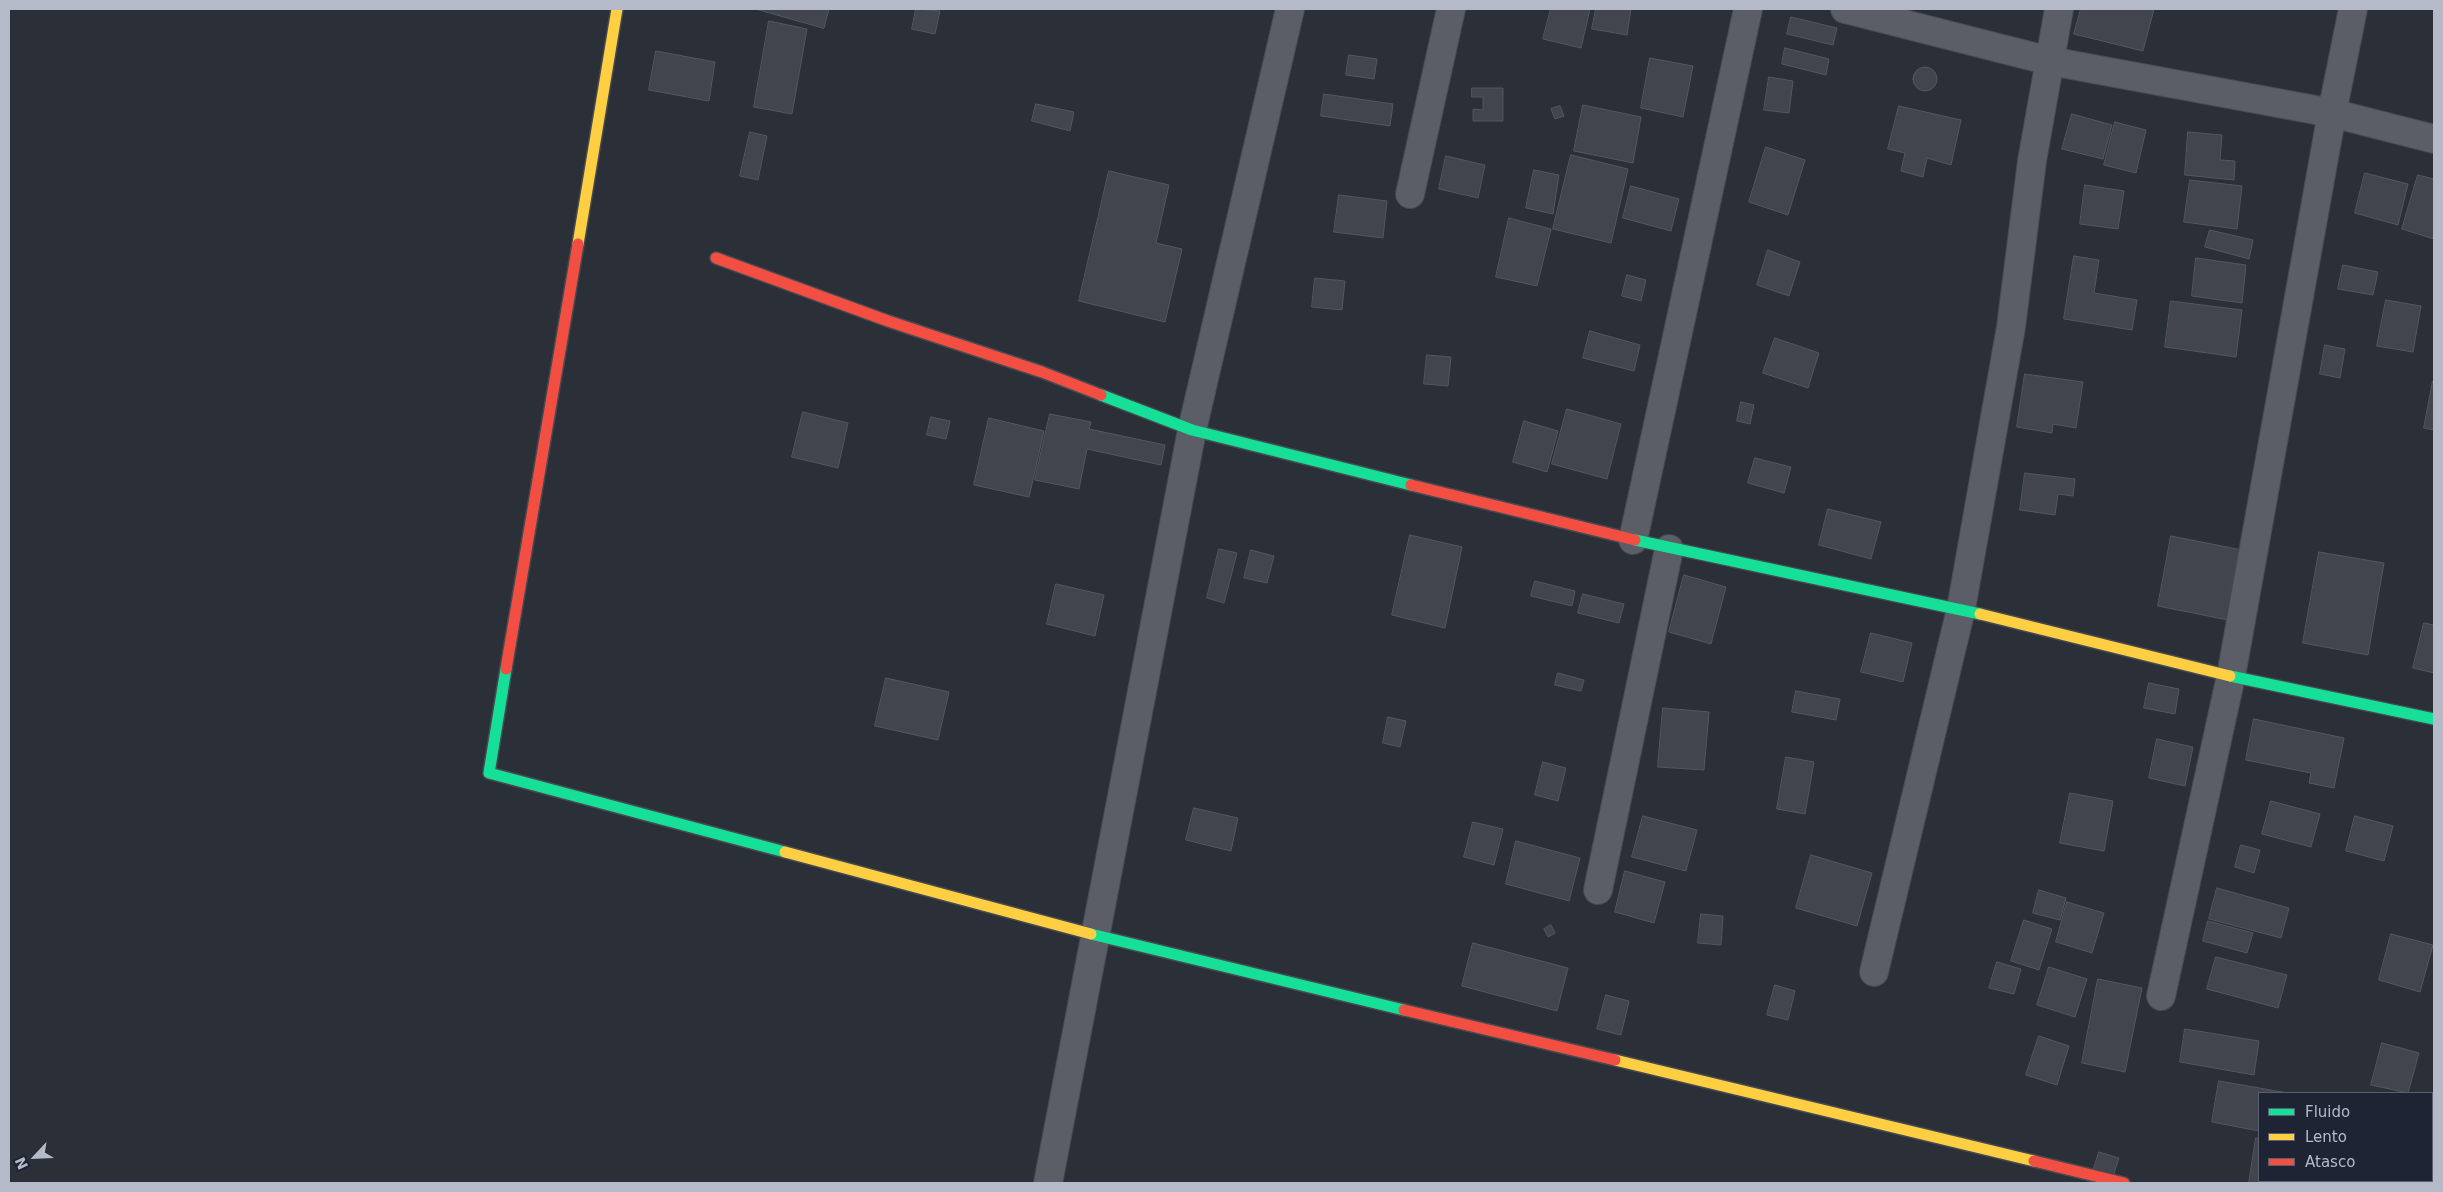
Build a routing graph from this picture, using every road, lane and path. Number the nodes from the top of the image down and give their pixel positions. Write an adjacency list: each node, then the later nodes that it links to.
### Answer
1 (617, 9): 20 (street)
2 (1290, 9): 13 (street)
3 (1452, 9): 11 (street)
4 (1748, 9): 14 (street)
5 (1845, 9): 8 (street)
6 (2059, 9): 8 (street)
7 (2353, 9): 9 (street)
8 (2050, 61): 9 (street); 16 (street)
9 (2332, 113): 10 (street); 17 (street)
10 (2434, 139)
11 (1410, 194)
12 (716, 258): 13 (street)
13 (1192, 430): 14 (street); 20 (street)
14 (1633, 540): 15 (street)
15 (1669, 549): 16 (street); 19 (street)
16 (1960, 609): 17 (street); 21 (street)
17 (2231, 676): 18 (street); 22 (street)
18 (2434, 719)
19 (1598, 890)
20 (1097, 936): 23 (street); 24 (street)
21 (1874, 972)
22 (2161, 996)
23 (1048, 1183)
24 (2124, 1183)

